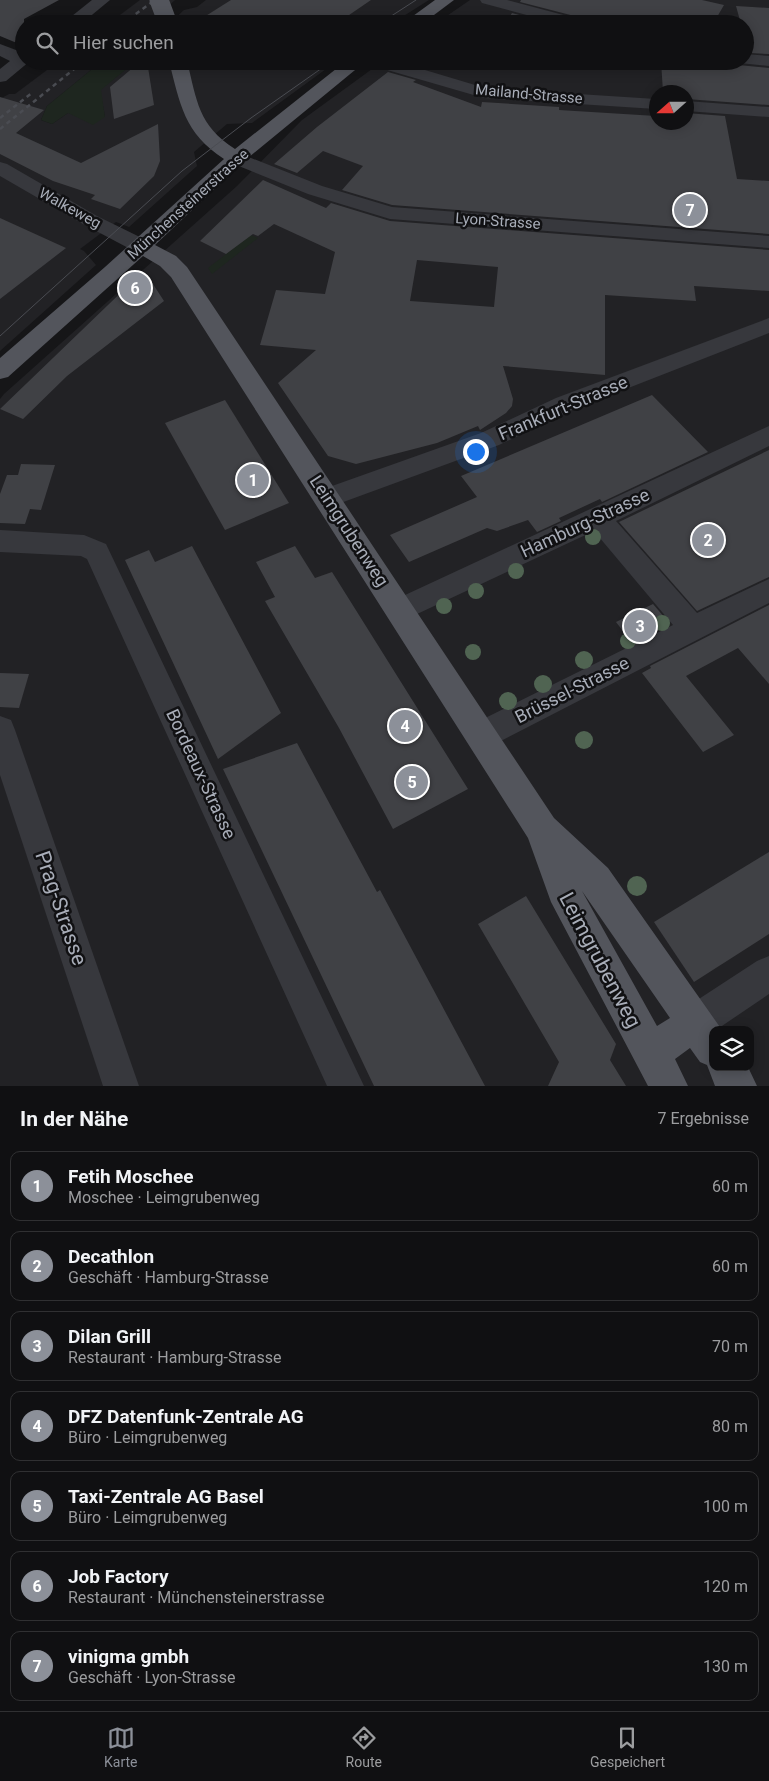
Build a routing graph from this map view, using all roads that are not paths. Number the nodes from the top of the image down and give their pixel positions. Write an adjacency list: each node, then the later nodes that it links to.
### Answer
1 (102, 0): 5 (street)
2 (160, 0): 6 (main road, bridge)
3 (446, 0): 7 (main road)
4 (488, 0): 8 (street)
5 (82, 15)
6 (165, 15)
7 (424, 15)
8 (546, 15)
9 (0, 49): 10 (street)
10 (15, 56)
11 (754, 60): 12 (street)
12 (769, 61)
13 (15, 65): 17 (street)
14 (180, 70): 21 (main road)
15 (346, 70): 21 (main road, Münchensteinerstrasse)
16 (406, 70): 18 (street, Mailand-Strasse)
17 (0, 77)
18 (649, 104)
19 (694, 107): 20 (street)
20 (769, 112)
21 (236, 158): 23 (street, Lyon-Strasse); 24 (main road, Münchensteinerstrasse)
22 (2, 171): 24 (street, Walkeweg)
23 (769, 242)
24 (141, 246): 26 (main road, Münchensteinerstrasse); 28 (main road, Leimgrubenweg)
25 (769, 325): 28 (street, Frankfurt-Strasse)
26 (0, 371)
27 (769, 435): 29 (street, Hamburg-Strasse)
28 (327, 498): 32 (main road, Leimgrubenweg)
29 (598, 518): 32 (street, Hamburg-Strasse); 33 (street)
30 (0, 541): 42 (street, Bordeaux-Strasse)
31 (769, 590): 33 (street, Brüssel-Strasse)
32 (400, 610): 35 (main road, Leimgrubenweg)
33 (692, 628): 35 (street, Brüssel-Strasse)
34 (0, 730): 41 (street, Prag-Strasse)
35 (482, 735): 36 (main road, Leimgrubenweg)
36 (542, 830): 38 (main road, Leimgrubenweg); 39 (main road, Leimgrubenweg)
37 (769, 972): 38 (street)
38 (704, 1036): 39 (main road)
39 (650, 1053): 43 (main road, Leimgrubenweg)
40 (728, 1071): 44 (main road)
41 (121, 1086)
42 (346, 1086)
43 (669, 1086)
44 (738, 1086)

